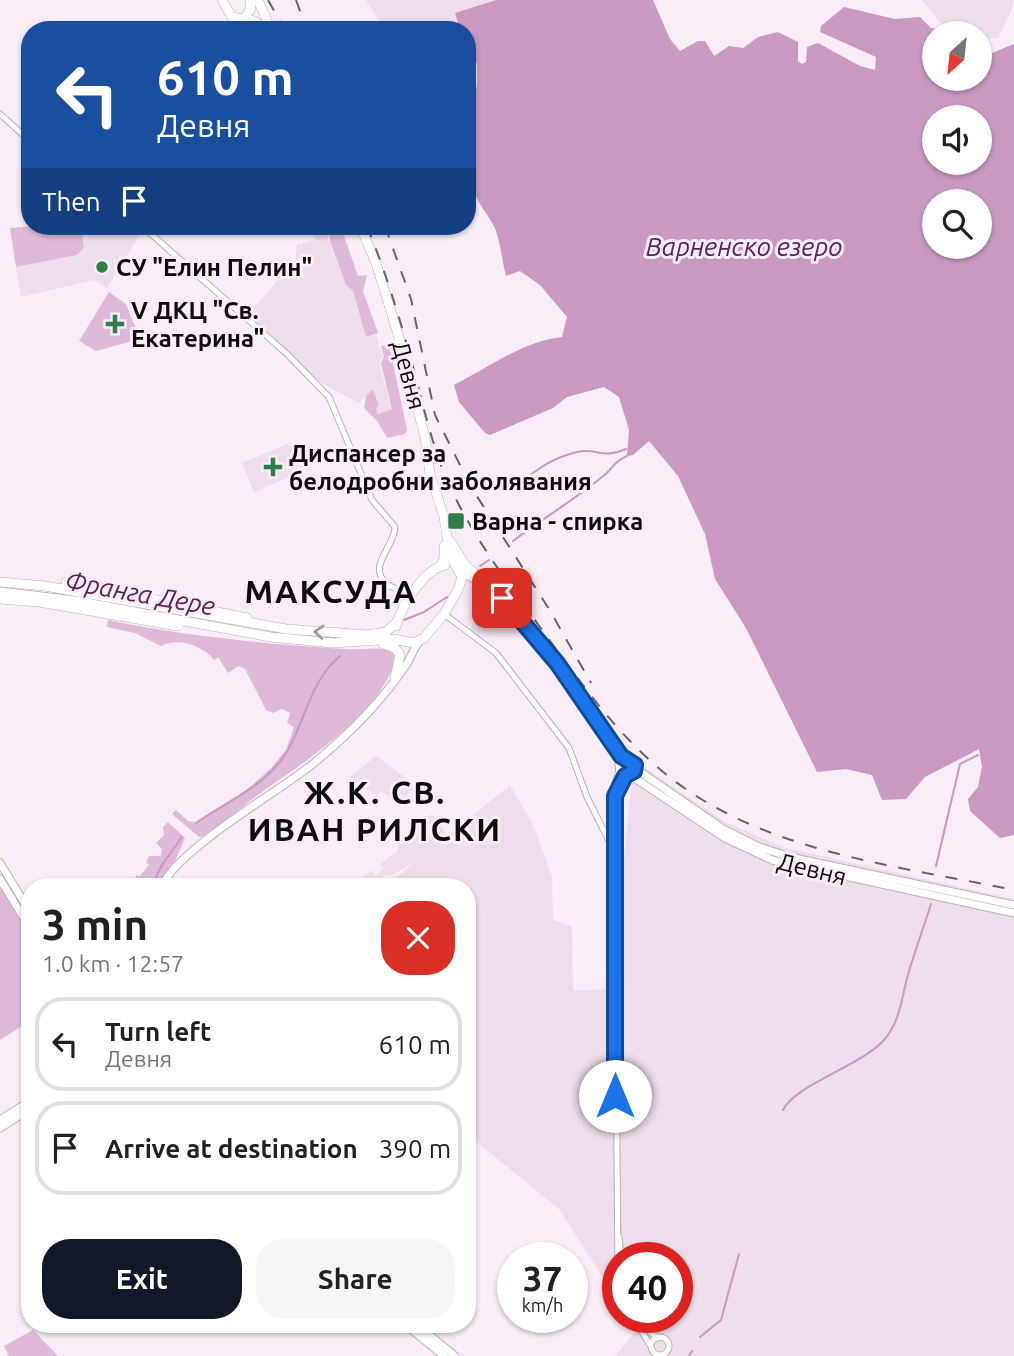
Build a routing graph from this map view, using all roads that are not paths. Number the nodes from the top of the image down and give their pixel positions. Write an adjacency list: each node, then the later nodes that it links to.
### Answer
1 (222, 0): 4 (highway)
2 (251, 0): 3 (highway); 4 (highway)
3 (260, 10): 4 (highway)
4 (245, 18): 5 (highway)
5 (254, 21)
6 (0, 114): 7 (street)
7 (21, 133)
8 (152, 235): 18 (street)
9 (357, 235): 12 (highway, Девня)
10 (364, 235): 11 (highway, Девня)
11 (445, 524): 13 (highway, Девня); 16 (highway)
12 (441, 565): 13 (highway); 17 (highway)
13 (459, 571): 16 (main road, Девня); 19 (highway)
14 (0, 582): 25 (highway)
15 (66, 582): 25 (highway)
16 (488, 585): 32 (main road, Девня)
17 (419, 586): 18 (street); 22 (highway)
18 (401, 590): 22 (street)
19 (458, 590): 23 (highway); 32 (main road, Девня)
20 (0, 592): 26 (highway)
21 (0, 598): 26 (highway)
22 (408, 601): 24 (highway)
23 (444, 614): 28 (highway); 33 (street)
24 (397, 622): 25 (highway, one-way to 25); 27 (highway)
25 (286, 628)
26 (231, 631): 29 (highway)
27 (403, 641): 28 (highway); 29 (highway); 30 (main road)
28 (419, 642): 30 (main road)
29 (368, 643): 31 (highway)
30 (403, 669): 31 (main road)
31 (395, 678): 35 (main road)
32 (626, 769): 33 (street); 38 (main road, Девня); 40 (main road, Девня)
33 (616, 855): 47 (street)
34 (0, 863): 37 (main road)
35 (168, 878)
36 (0, 879): 39 (main road)
37 (21, 897)
38 (1014, 905)
39 (21, 913)
40 (1014, 913)
41 (21, 1107): 44 (main road)
42 (21, 1114): 43 (main road)
43 (13, 1119): 45 (main road); 46 (main road)
44 (0, 1120)
45 (0, 1128)
46 (15, 1128)
47 (616, 1210): 48 (street); 49 (street)
48 (617, 1242)
49 (619, 1242)
50 (416, 1333): 57 (main road)
51 (427, 1333): 58 (main road)
52 (642, 1333): 55 (street)
53 (651, 1333): 54 (street)
54 (657, 1338): 55 (street); 56 (street)
55 (652, 1351): 56 (street)
56 (662, 1355)
57 (444, 1356)
58 (455, 1356)

